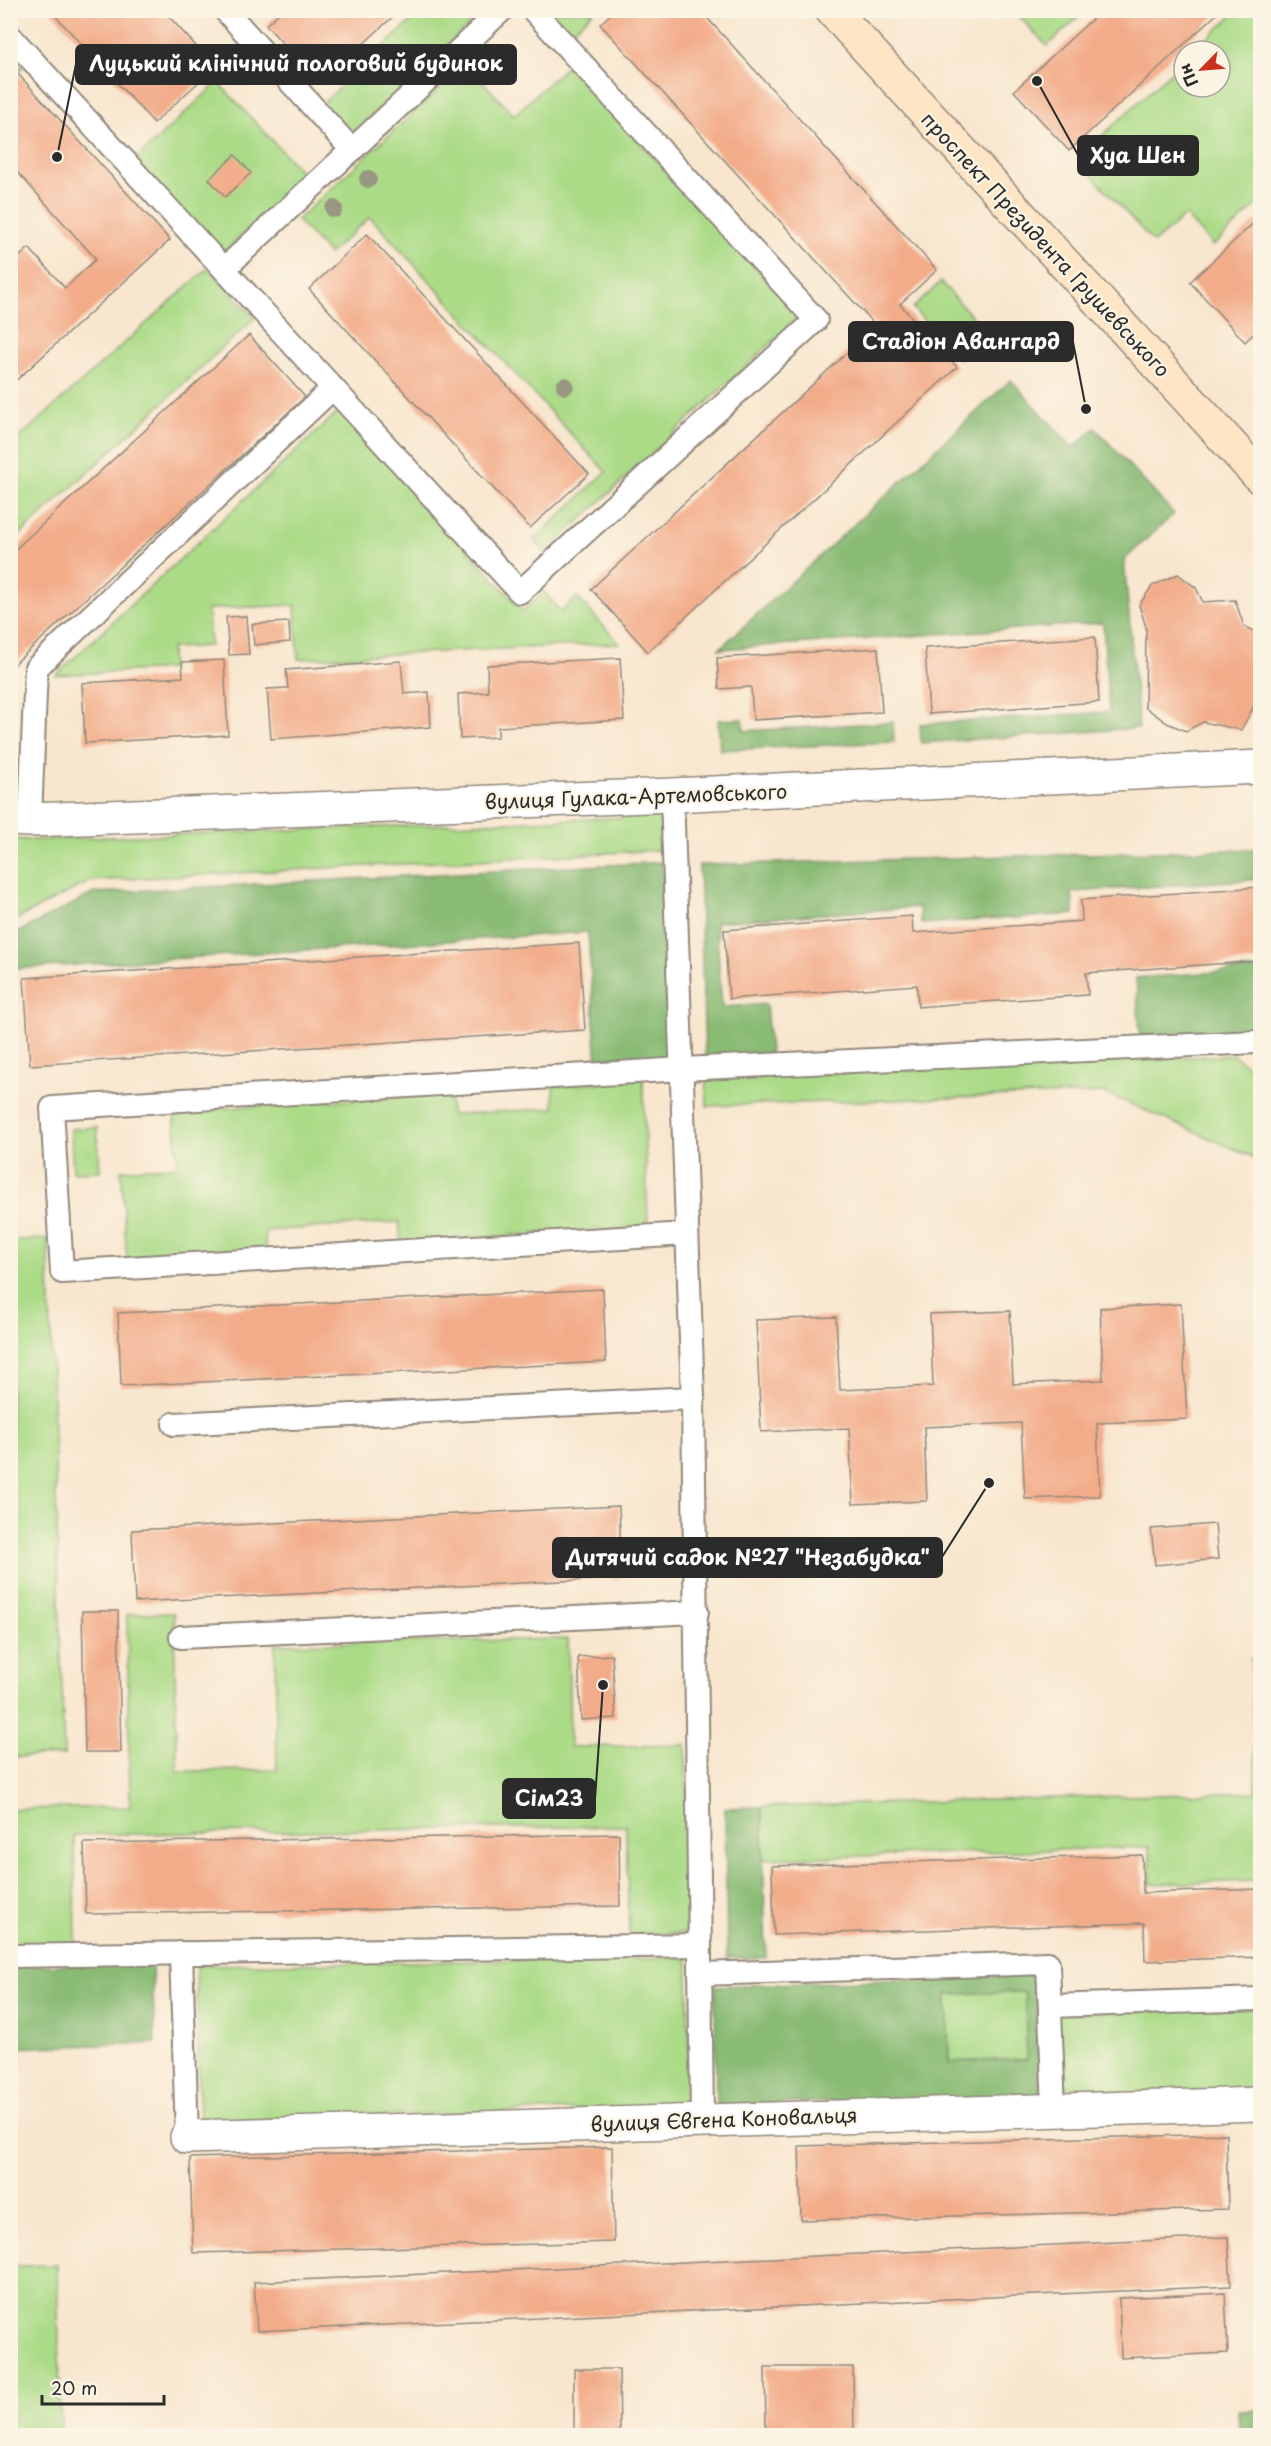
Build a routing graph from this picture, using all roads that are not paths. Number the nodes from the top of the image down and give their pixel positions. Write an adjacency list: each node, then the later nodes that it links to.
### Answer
1 (225, 10): 6 (lane)
2 (502, 10): 6 (lane)
3 (533, 10): 8 (lane)
4 (832, 10): 9 (street, проспект Президента Грушевського)
5 (10, 36): 7 (lane)
6 (352, 150): 7 (lane)
7 (224, 269): 8 (lane)
8 (333, 388): 12 (lane)
9 (1260, 477)
10 (1260, 766): 11 (street, вулиця Гулака-Артемовського)
11 (672, 795): 12 (street, вулиця Гулака-Артемовського); 14 (lane)
12 (20, 820)
13 (1256, 1042): 14 (lane)
14 (682, 1069): 15 (lane); 15 (lane)
15 (687, 1234): 16 (lane)
16 (693, 1398): 17 (lane); 18 (lane)
17 (174, 1424)
18 (697, 1611): 19 (lane); 20 (lane)
19 (181, 1637)
20 (700, 1945): 21 (lane); 23 (lane)
21 (181, 1953): 22 (lane); 29 (lane)
22 (10, 1956)
23 (700, 1974): 25 (lane); 28 (lane)
24 (1260, 2000): 25 (lane)
25 (1050, 2006): 27 (lane)
26 (1260, 2104): 27 (street, вулиця Євгена Коновальця)
27 (1054, 2110): 28 (street, вулиця Євгена Коновальця)
28 (702, 2120): 29 (street, вулиця Євгена Коновальця)
29 (187, 2137)

